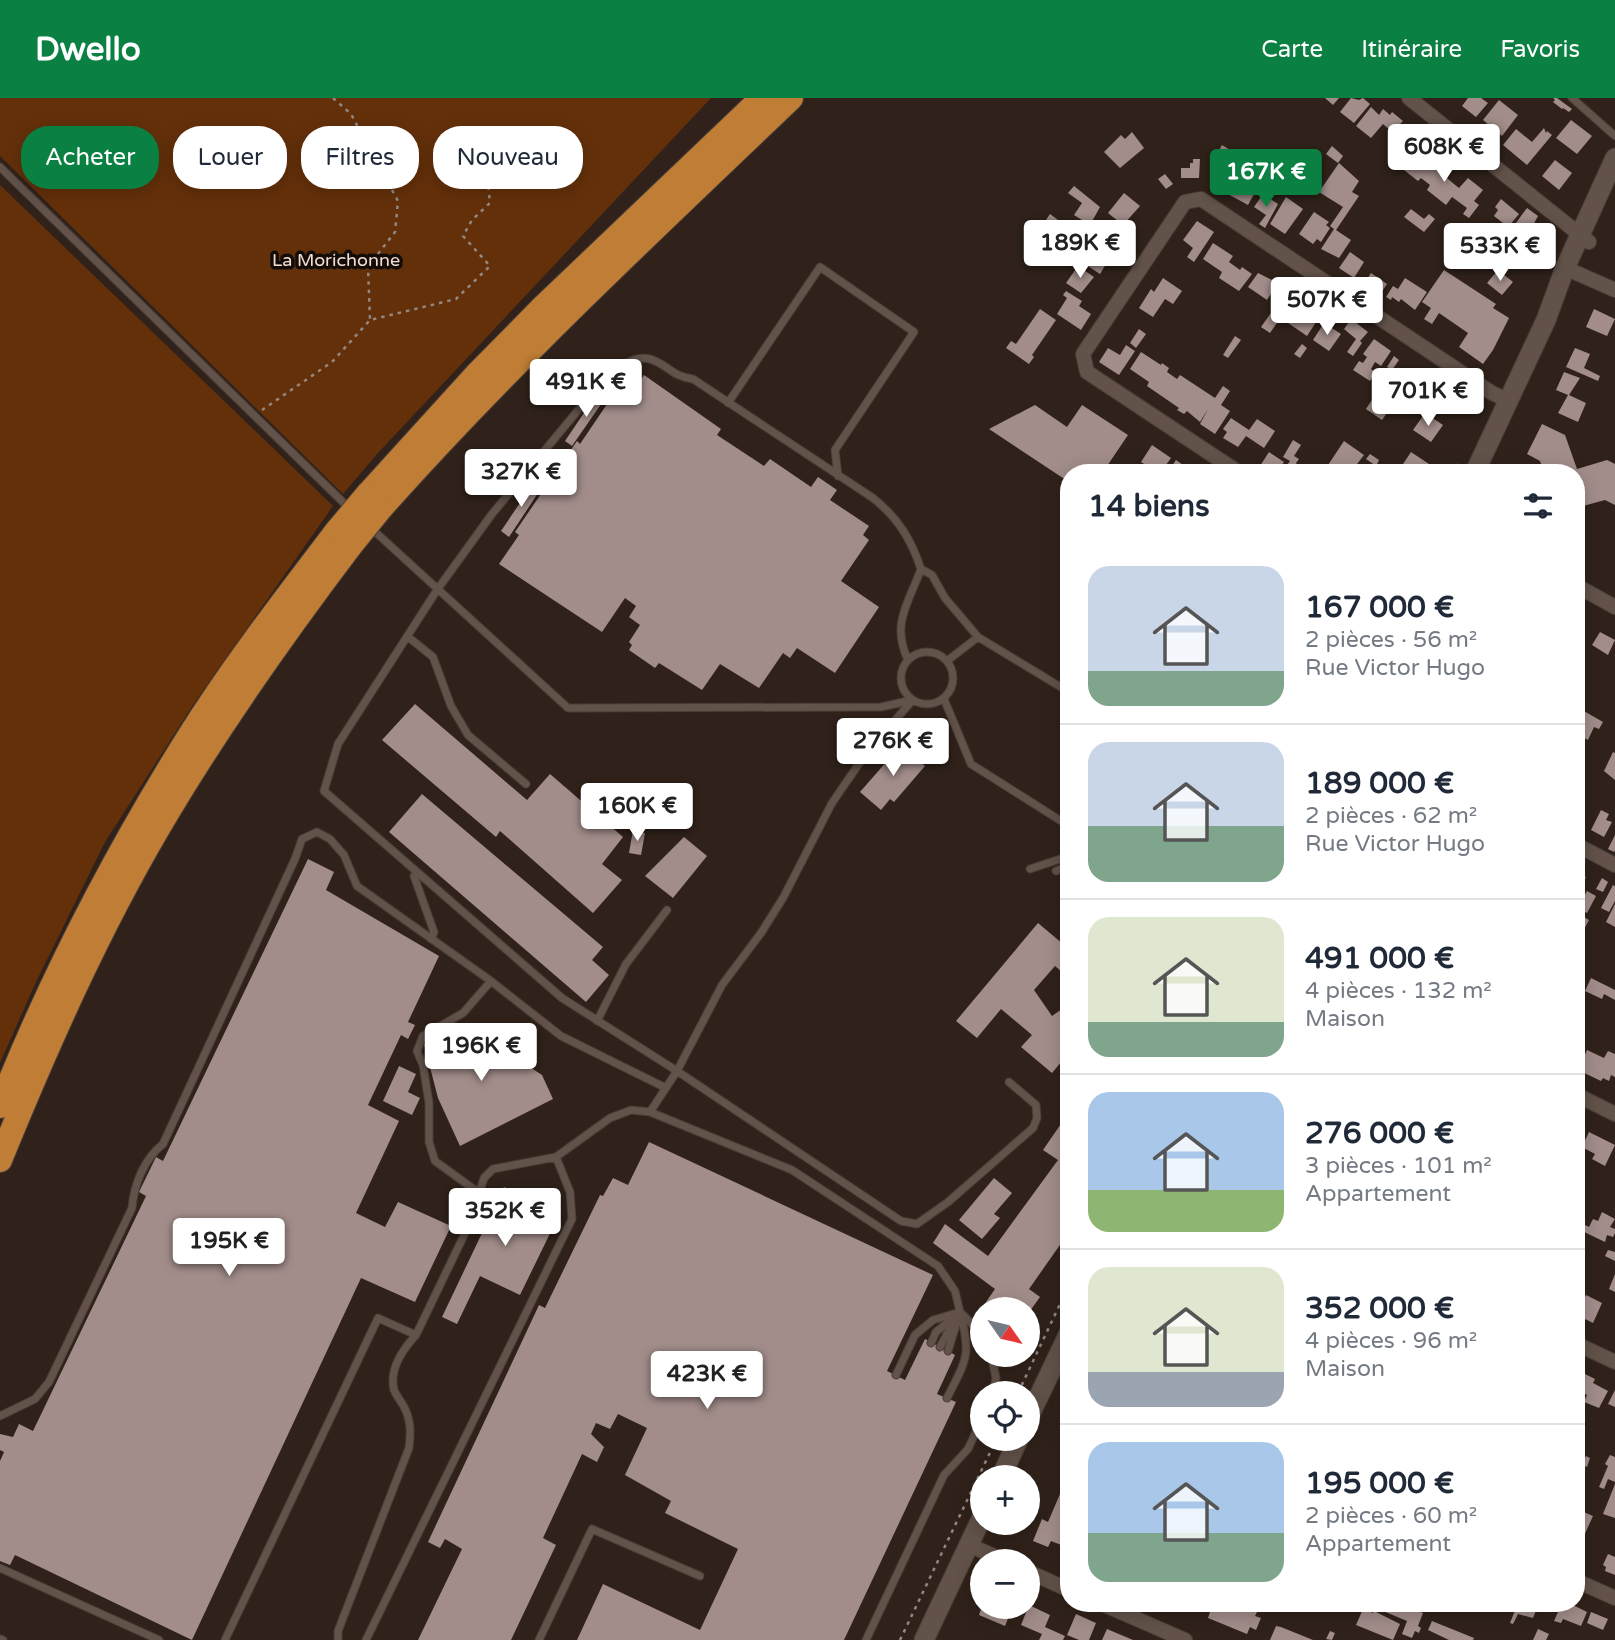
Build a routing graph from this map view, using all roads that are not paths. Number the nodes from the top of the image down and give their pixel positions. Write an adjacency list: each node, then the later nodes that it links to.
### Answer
1 (762, 98): 17 (highway)
2 (791, 98): 17 (highway)
3 (1409, 98): 9 (street)
4 (1572, 98): 5 (lane)
5 (1615, 136)
6 (1615, 158): 9 (main road)
7 (0, 167): 20 (lane)
8 (1615, 185): 9 (main road)
9 (1584, 238): 10 (main road)
10 (1569, 270): 11 (street); 12 (main road)
11 (1615, 290)
12 (1508, 401): 14 (street); 15 (main road)
13 (728, 402): 16 (lane); 16 (lane); 20 (lane)
14 (1226, 464)
15 (1479, 464)
16 (838, 476): 19 (lane)
17 (374, 502): 18 (highway, bridge)
18 (343, 539): 47 (highway); 51 (highway)
19 (921, 569): 24 (lane); 25 (lane)
20 (436, 590): 23 (lane); 29 (lane)
21 (1585, 590): 22 (street)
22 (1615, 607)
23 (407, 636): 30 (lane); 38 (lane)
24 (978, 637): 26 (lane); 27 (lane)
25 (908, 660): 26 (lane); 29 (lane)
26 (947, 661): 28 (lane)
27 (1060, 687)
28 (944, 699): 29 (lane); 31 (lane)
29 (912, 700): 43 (lane)
30 (526, 784)
31 (1060, 820)
32 (1585, 849): 34 (street)
33 (1060, 859): 35 (lane)
34 (1615, 865)
35 (1030, 869)
36 (1060, 869): 37 (lane)
37 (1056, 871)
38 (416, 872): 40 (lane); 42 (lane)
39 (667, 910): 42 (lane)
40 (431, 939): 41 (lane); 65 (lane)
41 (491, 981): 45 (lane); 52 (lane)
42 (597, 1021): 43 (lane)
43 (677, 1071): 44 (lane); 45 (lane)
44 (1009, 1082)
45 (666, 1088): 48 (lane)
46 (1585, 1099): 49 (street)
47 (0, 1106)
48 (650, 1112): 50 (lane); 53 (lane)
49 (1615, 1114)
50 (555, 1157): 52 (lane); 80 (lane)
51 (0, 1160)
52 (479, 1193): 55 (lane)
53 (960, 1312): 54 (lane); 56 (lane); 57 (lane); 59 (lane); 62 (lane); 63 (lane)
54 (970, 1322)
55 (416, 1335): 78 (lane); 79 (lane)
56 (931, 1343)
57 (940, 1347)
58 (1585, 1348): 60 (street)
59 (948, 1351)
60 (1615, 1362)
61 (1060, 1367): 64 (main road)
62 (896, 1375)
63 (947, 1398)
64 (1040, 1400)
65 (0, 1416)
66 (970, 1445): 82 (lane)
67 (974, 1535): 68 (main road)
68 (969, 1545): 69 (street); 83 (main road)
69 (978, 1549)
70 (0, 1568): 77 (lane)
71 (700, 1576): 81 (lane)
72 (1040, 1577): 74 (street)
73 (1585, 1585): 75 (street)
74 (1060, 1586)
75 (1615, 1598)
76 (1121, 1612): 84 (street)
77 (159, 1640)
78 (225, 1640)
79 (338, 1640)
80 (366, 1640)
81 (539, 1640)
82 (866, 1640)
83 (924, 1640)
84 (1185, 1640)

